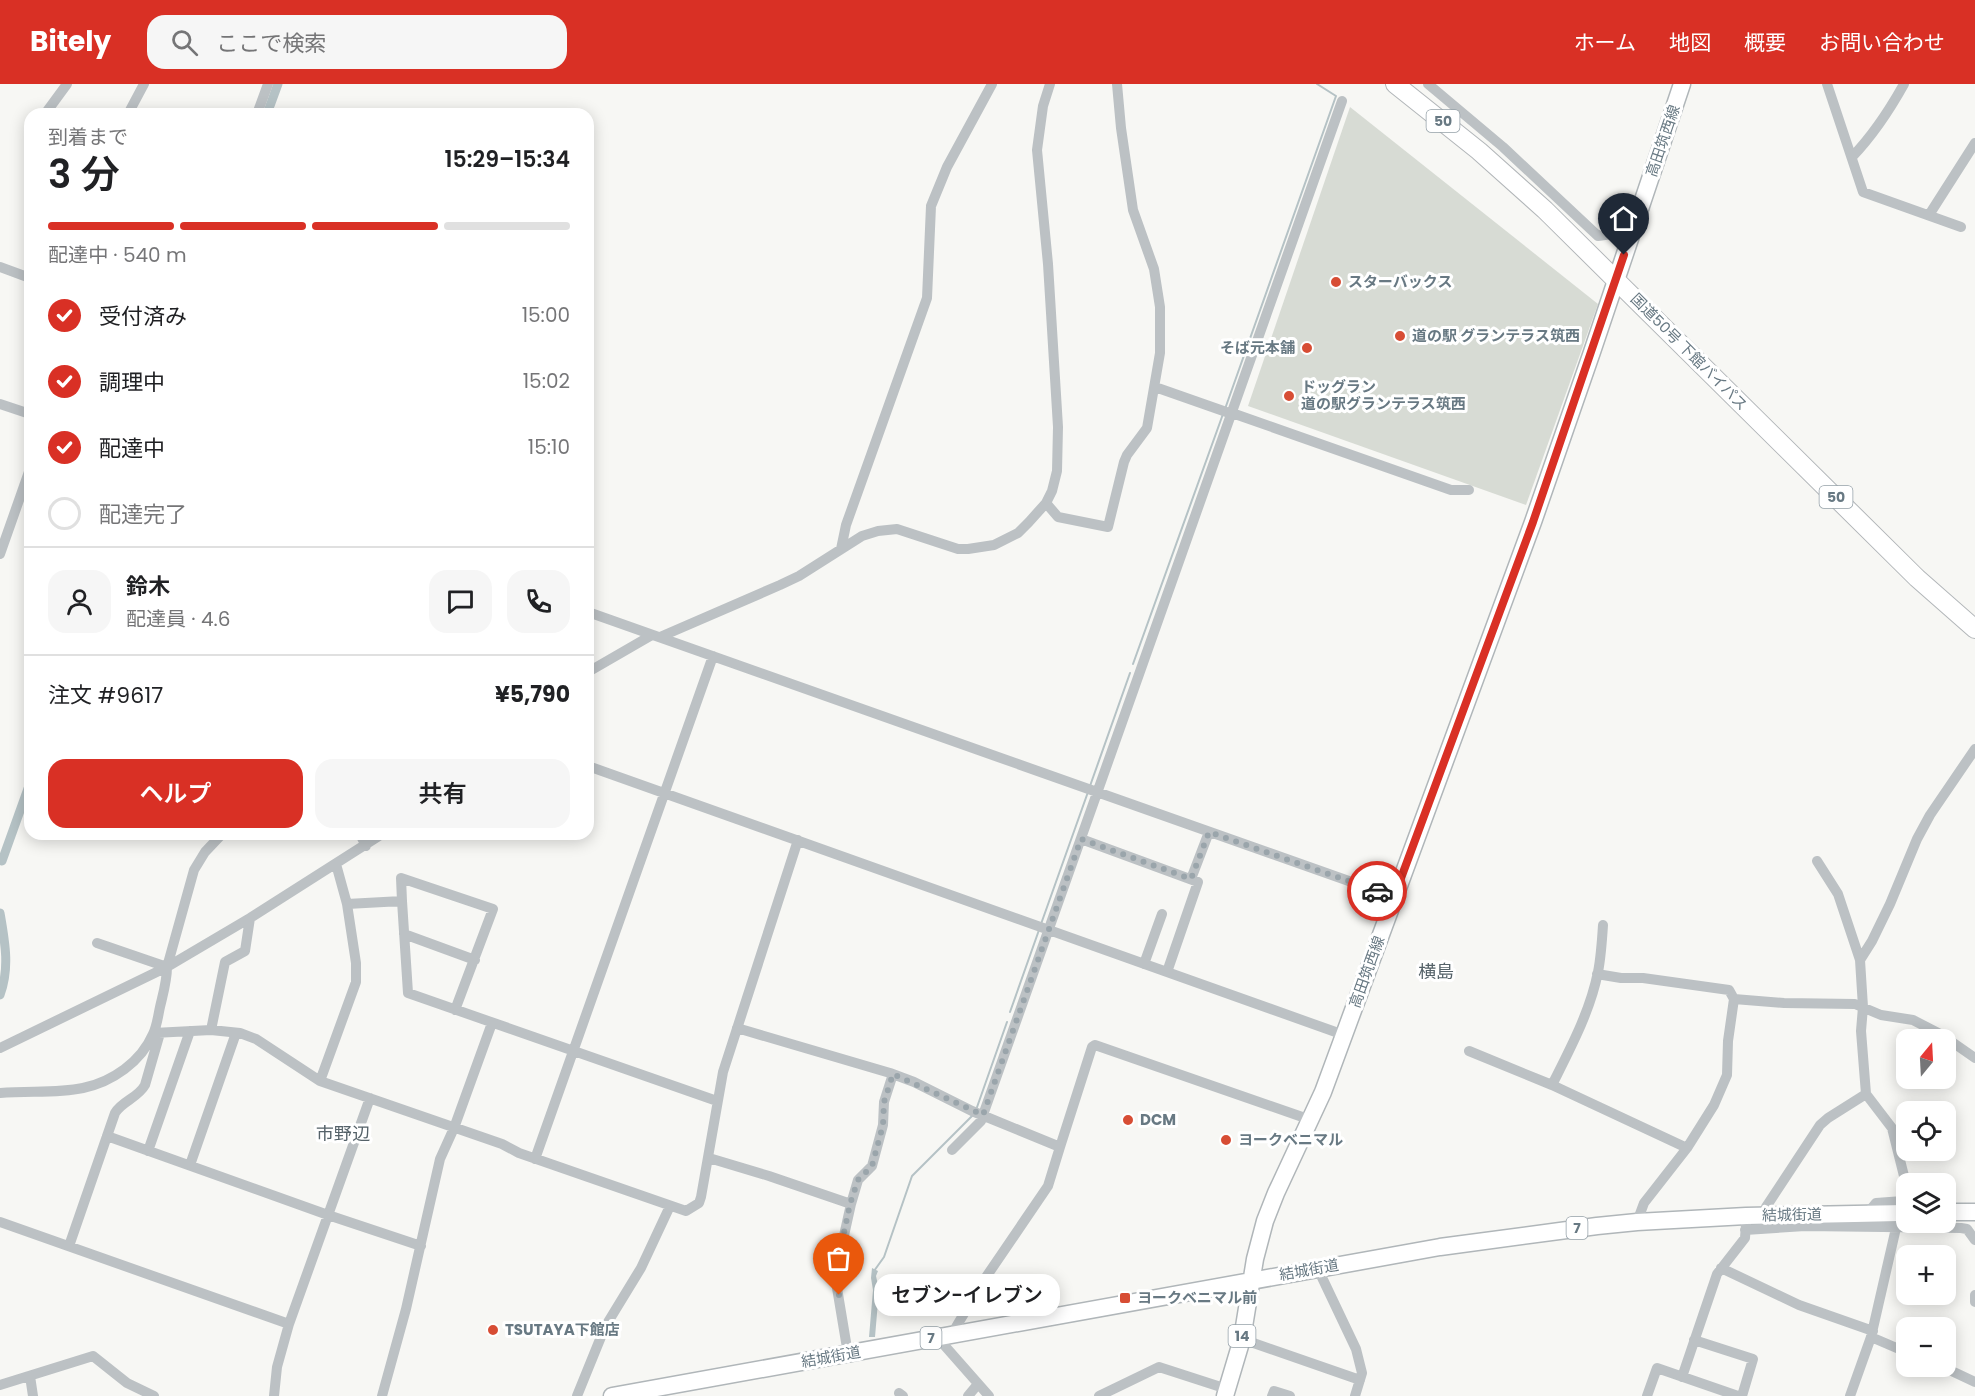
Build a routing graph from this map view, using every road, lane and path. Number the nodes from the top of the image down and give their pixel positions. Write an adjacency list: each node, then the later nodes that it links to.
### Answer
1 (67, 84): 13 (street)
2 (144, 84): 14 (street)
3 (268, 84): 15 (street)
4 (992, 84): 31 (street)
5 (1050, 84): 30 (street)
6 (1117, 84): 24 (street)
7 (1395, 84): 23 (highway, 国道50号 下館バイパス / 50)
8 (1428, 84): 20 (street)
9 (1682, 84): 20 (main road, 高田筑西線)
10 (1827, 84): 17 (street)
11 (1904, 84): 17 (street)
12 (1342, 101): 27 (street)
13 (49, 108)
14 (131, 108)
15 (259, 108)
16 (1975, 143): 18 (street)
17 (1852, 157): 18 (street)
18 (1929, 215): 19 (street)
19 (1961, 227)
20 (1631, 236): 23 (main road, 高田筑西線)
21 (0, 267): 22 (street)
22 (24, 276)
23 (1616, 279): 34 (highway, 国道50号 下館バイパス / 50); 52 (main road, 高田筑西線)
24 (1155, 387): 27 (street); 30 (street)
25 (0, 404): 26 (street)
26 (24, 412)
27 (1228, 413): 29 (street); 40 (street)
28 (24, 486): 32 (street)
29 (1469, 490)
30 (1046, 503): 31 (street)
31 (841, 549): 35 (street)
32 (0, 554)
33 (594, 614): 35 (street)
34 (1975, 629)
35 (656, 636): 36 (street); 37 (street)
36 (713, 656): 40 (street); 41 (street)
37 (594, 669)
38 (1975, 749): 62 (street)
39 (594, 768): 41 (street)
40 (1092, 791): 42 (street); 43 (street)
41 (663, 793): 47 (street); 79 (street)
42 (1209, 832): 51 (street); 52 (street)
43 (1081, 839): 51 (street); 58 (street)
44 (216, 840): 64 (street)
45 (363, 840): 48 (street)
46 (374, 840): 48 (street)
47 (798, 840): 58 (street); 71 (street)
48 (366, 846): 50 (street)
49 (1817, 861): 62 (street)
50 (336, 864): 54 (street); 56 (street)
51 (1191, 879): 65 (street)
52 (1394, 897): 76 (main road, 高田筑西線)
53 (402, 901): 54 (street); 59 (street); 61 (street)
54 (347, 904): 82 (street)
55 (1162, 914): 63 (street)
56 (250, 918): 64 (street); 72 (street)
57 (1603, 925): 66 (street)
58 (1048, 930): 63 (street); 88 (street)
59 (404, 934): 61 (street); 69 (street)
60 (97, 943): 64 (street)
61 (475, 960): 69 (street)
62 (1860, 960): 68 (street)
63 (1144, 964): 65 (street)
64 (167, 967): 74 (street); 77 (street)
65 (1167, 972): 76 (street)
66 (1597, 974): 67 (street); 83 (street)
67 (1734, 999): 68 (street); 93 (street)
68 (1863, 1007): 80 (street); 85 (street)
69 (455, 1010): 70 (street)
70 (492, 1023): 79 (street); 90 (street)
71 (737, 1028): 81 (street); 87 (street)
72 (211, 1030): 73 (street); 75 (street)
73 (190, 1031): 74 (street); 94 (street)
74 (157, 1033): 84 (street); 91 (street)
75 (236, 1033): 82 (street); 98 (street)
76 (1344, 1035): 89 (main road, 高田筑西線)
77 (0, 1048)
78 (1469, 1051): 83 (street)
79 (572, 1052): 87 (street); 97 (street)
80 (1975, 1058)
81 (893, 1074): 88 (street); 101 (street)
82 (320, 1081): 86 (street)
83 (1552, 1085): 93 (street)
84 (0, 1092)
85 (1866, 1094): 99 (street); 108 (street)
86 (370, 1098): 90 (street); 107 (street)
87 (717, 1101): 96 (street)
88 (978, 1113): 92 (street); 95 (street)
89 (1311, 1120): 92 (street); 120 (main road, 高田筑西線)
90 (454, 1128): 97 (street); 117 (street)
91 (107, 1136): 94 (street); 116 (street)
92 (1060, 1146): 124 (street)
93 (1687, 1148): 111 (street)
94 (148, 1150): 98 (street)
95 (952, 1150)
96 (709, 1158): 101 (street); 102 (street)
97 (535, 1159): 102 (street)
98 (190, 1165): 107 (street)
99 (1903, 1173)
100 (1896, 1202): 106 (street)
101 (850, 1204): 130 (street)
102 (670, 1206): 143 (street)
103 (1956, 1212): 104 (main road)
104 (1975, 1212)
105 (1896, 1213): 106 (main road, 結城街道 / 7)
106 (1867, 1214): 109 (main road, 結城街道 / 7)
107 (328, 1215): 117 (street); 123 (street)
108 (1766, 1215): 109 (main road, 結城街道 / 7); 112 (main road, 結城街道 / 7)
109 (1804, 1220): 112 (street); 113 (street)
110 (0, 1222): 116 (street)
111 (1637, 1222): 112 (main road, 結城街道 / 7); 118 (main road, 結城街道 / 7)
112 (1746, 1223): 119 (street)
113 (1896, 1228): 125 (street)
114 (1956, 1228): 115 (street)
115 (1975, 1240)
116 (69, 1246): 123 (street)
117 (421, 1246): 142 (street)
118 (1318, 1269): 120 (main road, 結城街道 / 7); 134 (street)
119 (1721, 1269): 125 (street); 128 (street)
120 (1251, 1281): 124 (main road, 結城街道 / 7); 127 (main road, 14)
121 (1975, 1295): 122 (street)
122 (1975, 1302)
123 (289, 1324): 141 (street)
124 (957, 1333): 126 (main road, 結城街道 / 7)
125 (1872, 1334): 129 (street); 153 (street)
126 (937, 1336): 130 (main road, 結城街道 / 7); 136 (street)
127 (1242, 1339): 134 (street); 138 (main road, 14)
128 (1694, 1340): 133 (street); 152 (street)
129 (1896, 1347)
130 (848, 1354): 144 (main road, 結城街道 / 7)
131 (1956, 1373): 135 (street)
132 (30, 1376): 137 (street); 139 (street); 140 (street)
133 (1682, 1377): 151 (street); 152 (street)
134 (1360, 1380): 150 (street)
135 (1975, 1382)
136 (978, 1384): 145 (street); 146 (street)
137 (0, 1385)
138 (1226, 1393): 147 (street)
139 (33, 1396)
140 (154, 1396)
141 (274, 1396)
142 (382, 1396)
143 (577, 1396)
144 (612, 1396)
145 (968, 1396)
146 (988, 1396)
147 (1099, 1396)
148 (1272, 1396): 149 (street)
149 (1290, 1396)
150 (1355, 1396)
151 (1647, 1396)
152 (1740, 1396)
153 (1850, 1396)

